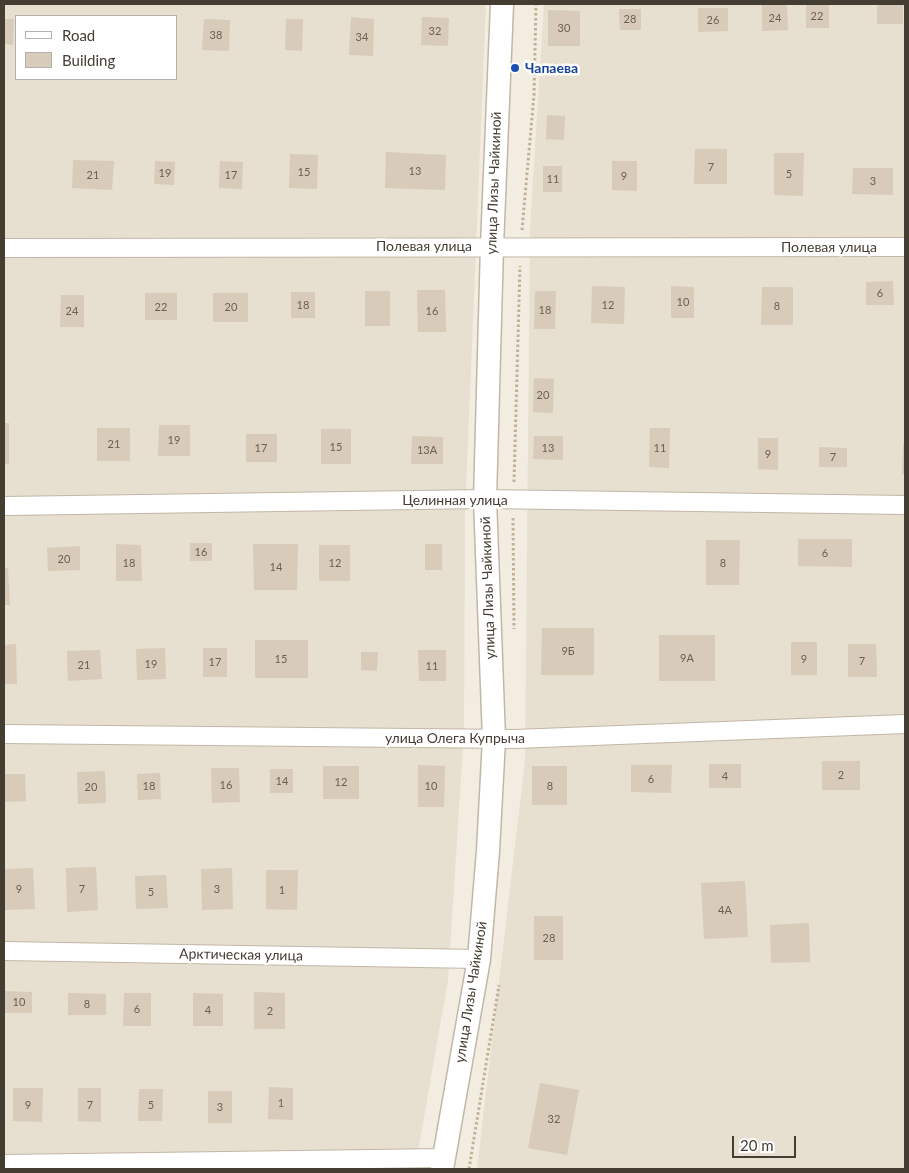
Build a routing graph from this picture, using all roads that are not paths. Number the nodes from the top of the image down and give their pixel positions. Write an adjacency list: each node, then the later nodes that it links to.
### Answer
1 (502, 4): 2 (street, улица Лизы Чайкиной)
2 (492, 246): 3 (street, Полевая улица); 4 (street, Полевая улица); 5 (street, улица Лизы Чайкиной)
3 (905, 247)
4 (4, 248)
5 (485, 499): 6 (street, Целинная улица); 7 (street, Целинная улица); 10 (street, улица Лизы Чайкиной)
6 (4, 506)
7 (905, 506)
8 (905, 724): 10 (street, улица Олега Купрыча)
9 (4, 734): 10 (street, улица Олега Купрыча)
10 (494, 739): 12 (street, улица Лизы Чайкиной)
11 (4, 952): 12 (street, Арктическая улица)
12 (479, 958): 14 (street, улица Лизы Чайкиной)
13 (4, 1164): 14 (street)
14 (443, 1164)

